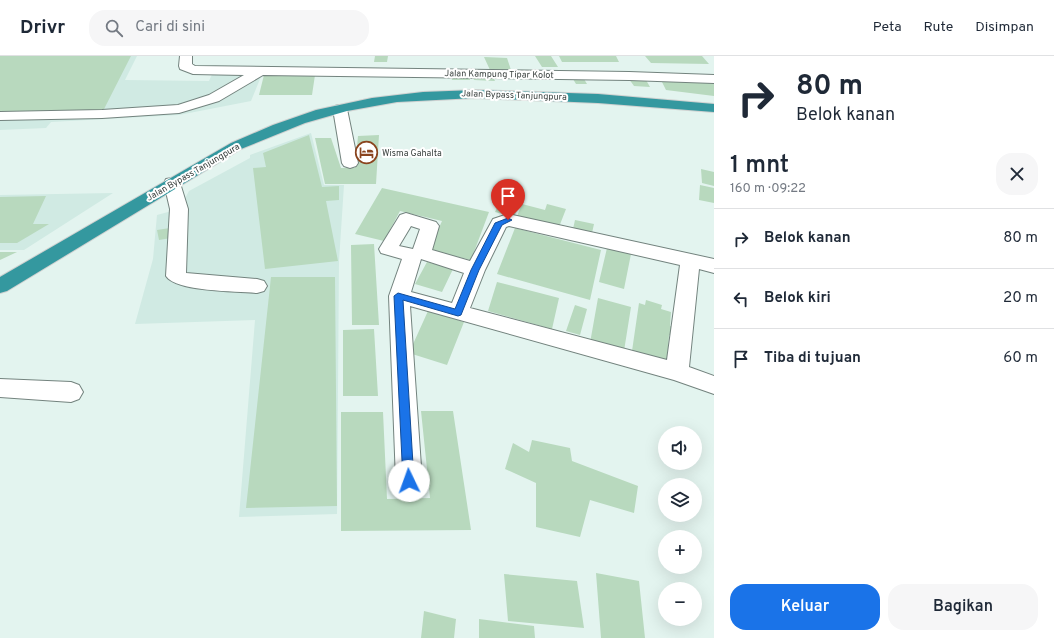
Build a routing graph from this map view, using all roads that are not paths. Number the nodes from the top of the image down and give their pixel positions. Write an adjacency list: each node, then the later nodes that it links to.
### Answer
1 (186, 56): 3 (street, Jalan Kampung Tipar Kolot)
2 (292, 60): 4 (street)
3 (260, 71): 4 (street, Jalan Kampung Tipar Kolot); 9 (street)
4 (309, 71): 5 (street, Jalan Kampung Tipar Kolot)
5 (714, 79)
6 (714, 101): 15 (highway, Jalan Bypass Tanjungpura)
7 (714, 108): 8 (highway, Jalan Bypass Tanjungpura)
8 (340, 109): 10 (street); 11 (highway, Jalan Bypass Tanjungpura)
9 (0, 116)
10 (350, 163)
11 (172, 183): 16 (highway, Jalan Bypass Tanjungpura); 17 (street)
12 (690, 260): 13 (street); 14 (street); 20 (street)
13 (714, 266)
14 (475, 270): 18 (street); 19 (street)
15 (0, 271)
16 (0, 286)
17 (257, 286)
18 (398, 296): 19 (street); 24 (street)
19 (458, 312): 20 (street)
20 (677, 372): 21 (street)
21 (714, 385)
22 (0, 388): 23 (street)
23 (71, 392)
24 (409, 481)

